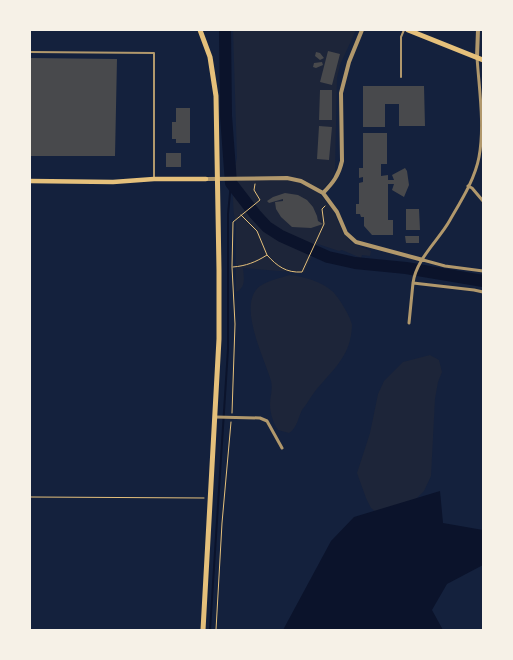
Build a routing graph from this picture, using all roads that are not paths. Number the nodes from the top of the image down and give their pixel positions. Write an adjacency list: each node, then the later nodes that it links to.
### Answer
1 (200, 30): 12 (main road)
2 (362, 30): 15 (street)
3 (404, 30): 9 (lane)
4 (408, 30): 7 (main road)
5 (478, 30): 7 (street)
6 (30, 52): 10 (lane)
7 (477, 57): 8 (main road); 14 (street)
8 (483, 60)
9 (401, 77)
10 (154, 179): 11 (main road); 13 (main road)
11 (206, 179): 12 (street)
12 (218, 179): 15 (street); 22 (main road)
13 (30, 181)
14 (468, 186): 16 (street); 17 (street)
15 (323, 193): 17 (street)
16 (483, 201)
17 (422, 261): 18 (street); 19 (street)
18 (483, 271)
19 (414, 281): 20 (street); 21 (street)
20 (483, 292)
21 (409, 323)
22 (217, 417): 23 (street); 24 (main road)
23 (282, 448)
24 (203, 630)

